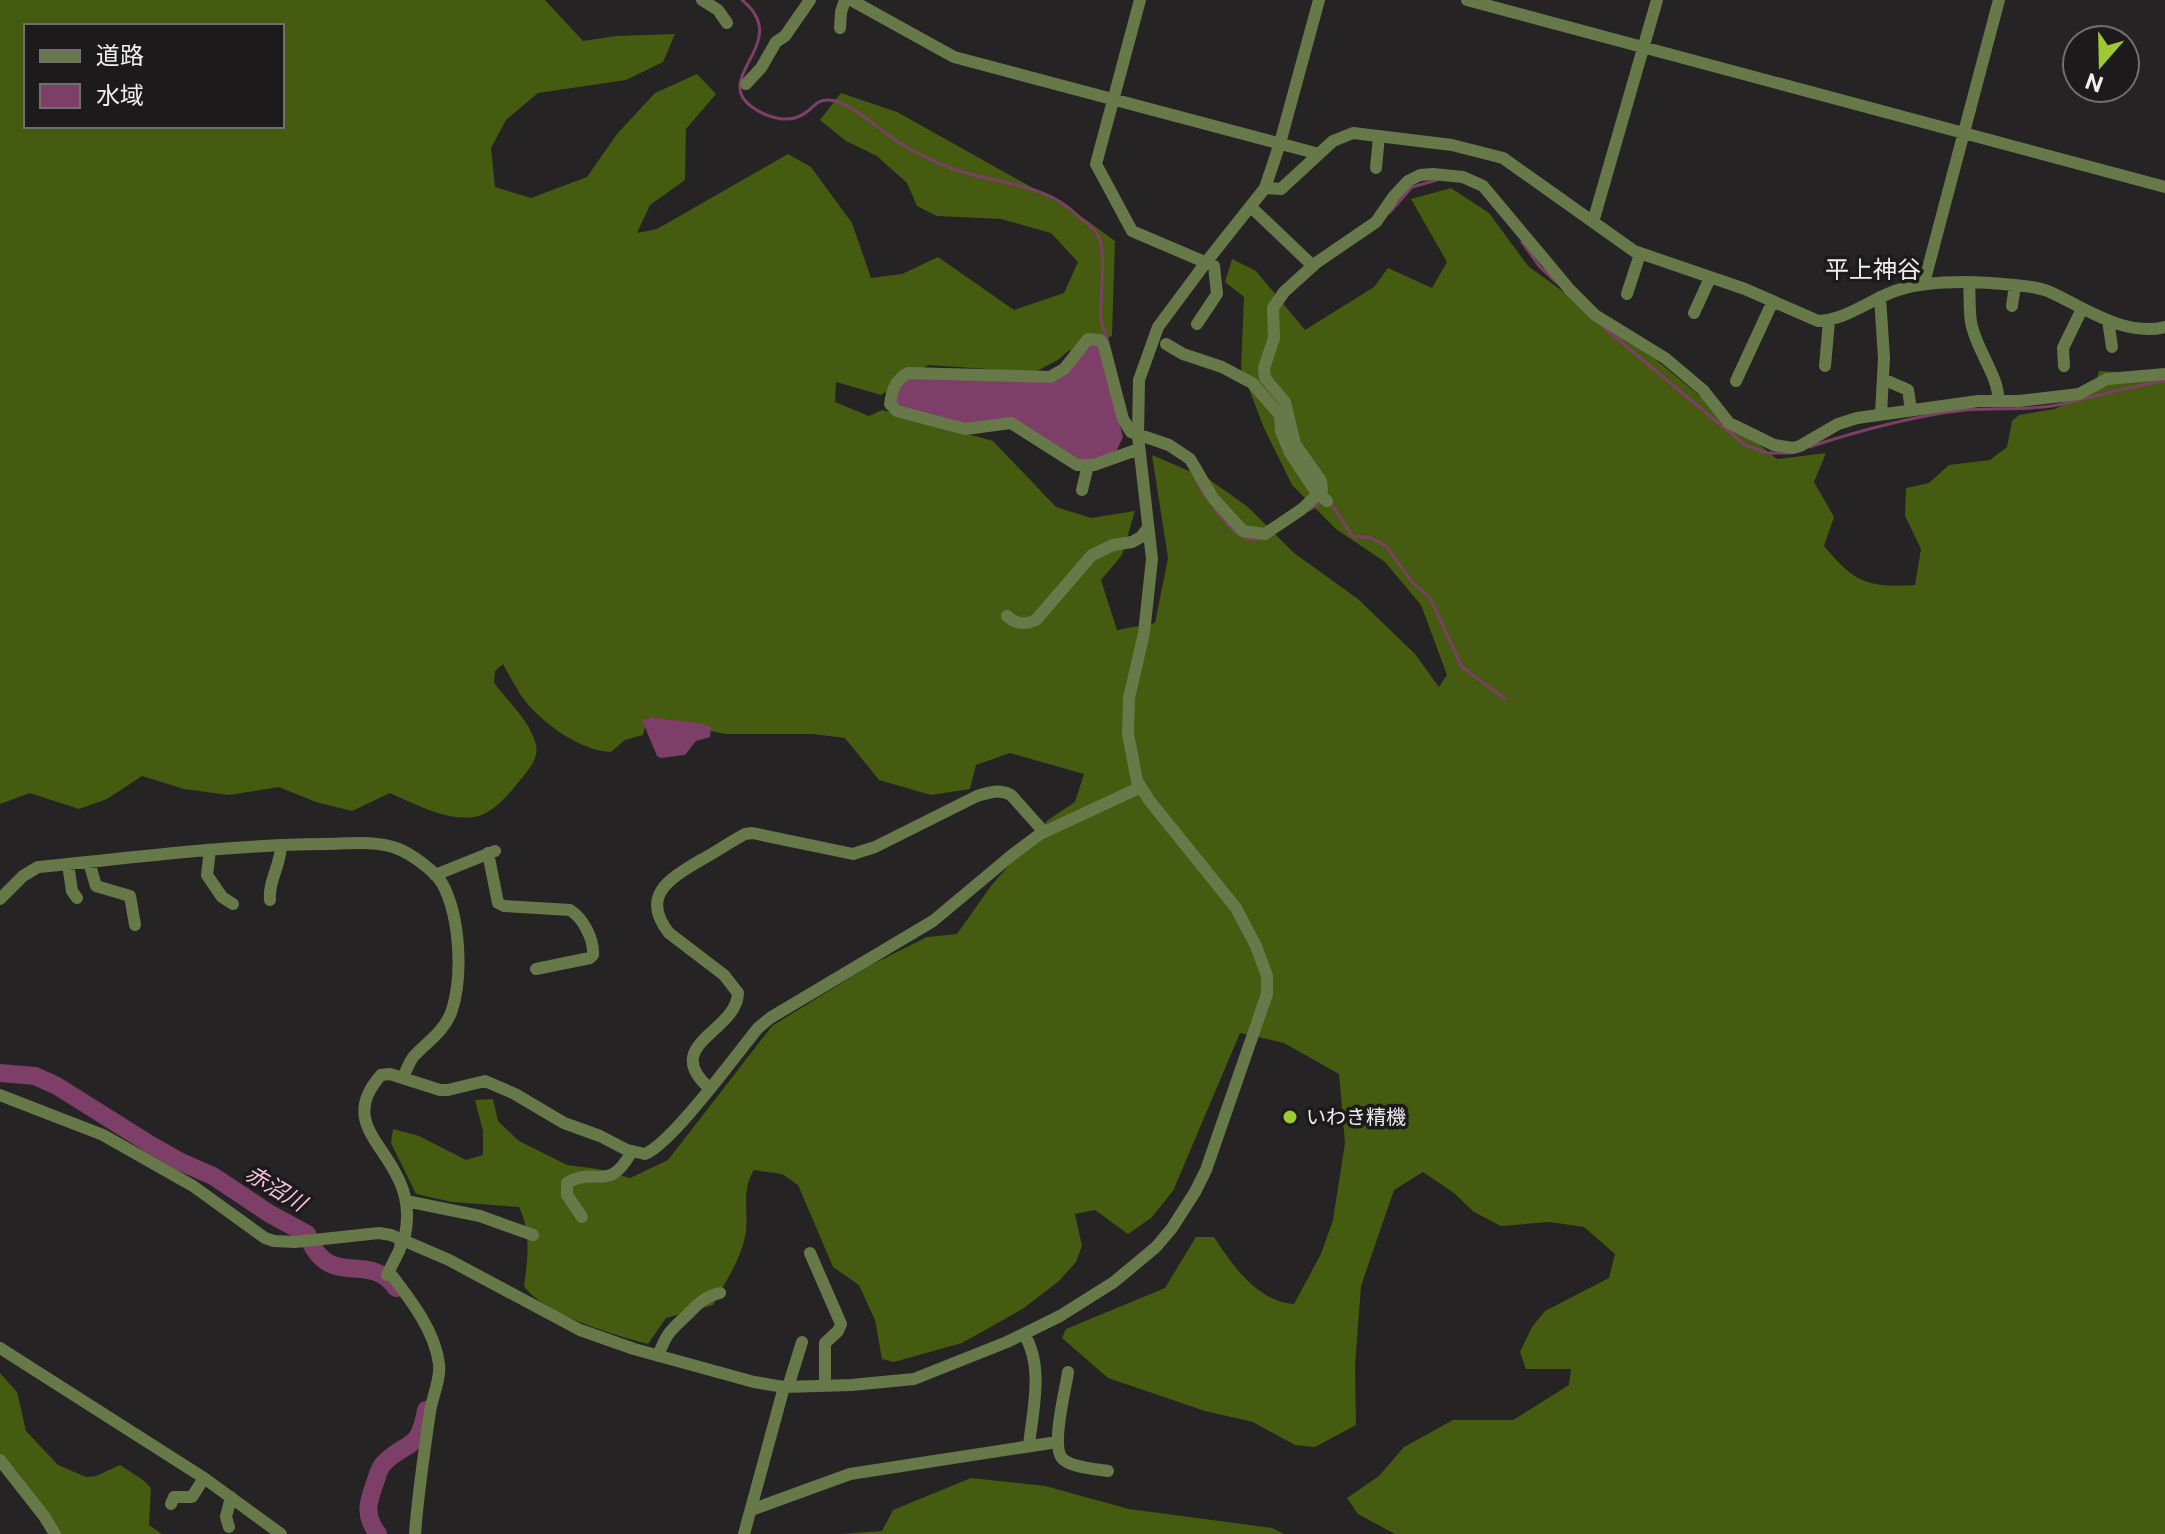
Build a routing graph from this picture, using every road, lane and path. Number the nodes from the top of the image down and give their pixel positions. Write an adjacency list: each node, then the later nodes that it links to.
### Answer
1 (702, 0): 9 (street)
2 (810, 0): 12 (street)
3 (848, 0): 10 (street); 13 (street)
4 (1140, 0): 13 (street)
5 (1319, 0): 16 (street)
6 (1467, 0): 11 (street)
7 (1657, 0): 11 (street)
8 (1999, 0): 14 (street)
9 (727, 23)
10 (840, 28)
11 (1644, 46): 14 (street); 22 (street)
12 (746, 84)
13 (1114, 99): 16 (street); 24 (street)
14 (1963, 133): 19 (street); 27 (street)
15 (1379, 136): 17 (street); 18 (street); 22 (street)
16 (1280, 143): 17 (street); 20 (street)
17 (1319, 154): 20 (street)
18 (1376, 168)
19 (2165, 187)
20 (1265, 188): 21 (street)
21 (1251, 207): 24 (street); 25 (street)
22 (1593, 222): 23 (street)
23 (1640, 254): 26 (street); 30 (street)
24 (1207, 261): 38 (street); 50 (street)
25 (1313, 266): 49 (street); 53 (street)
26 (1710, 278): 32 (street); 35 (street)
27 (1924, 283): 28 (street); 31 (street)
28 (1969, 283): 29 (street); 47 (street)
29 (2015, 285): 33 (street); 34 (street)
30 (1627, 294)
31 (1880, 297): 37 (street); 45 (street)
32 (1773, 301): 37 (street); 46 (street)
33 (2012, 306)
34 (2082, 309): 36 (street); 43 (street)
35 (1694, 313)
36 (2108, 320): 39 (street); 41 (street)
37 (1829, 321): 42 (street)
38 (1197, 324)
39 (2165, 327)
40 (1166, 344): 53 (street)
41 (2112, 347)
42 (1825, 366)
43 (2064, 366)
44 (2165, 374): 47 (street)
45 (1883, 379): 48 (street); 49 (street)
46 (1736, 381)
47 (1998, 400): 48 (street)
48 (1911, 410): 49 (street)
49 (1881, 414)
50 (1138, 443): 51 (street); 51 (street); 53 (street); 54 (street)
51 (1088, 465): 52 (street)
52 (1082, 490)
53 (1323, 497)
54 (1148, 528): 55 (street); 56 (street)
55 (1007, 616)
56 (1141, 787): 57 (street); 79 (street)
57 (1044, 832): 70 (street); 70 (street)
58 (281, 845): 59 (street); 62 (street); 65 (street)
59 (210, 850): 60 (street); 66 (street)
60 (89, 862): 61 (street); 67 (street)
61 (68, 864): 63 (street); 64 (street)
62 (435, 875): 68 (street); 69 (street)
63 (77, 898)
64 (0, 899)
65 (270, 900)
66 (233, 904)
67 (135, 925)
68 (536, 969)
69 (403, 1078): 72 (street); 73 (street)
70 (709, 1088): 72 (street)
71 (0, 1095): 76 (street)
72 (632, 1151): 74 (street)
73 (406, 1201): 75 (street); 76 (street)
74 (582, 1217)
75 (533, 1235)
76 (401, 1239): 82 (street); 97 (street)
77 (810, 1253): 84 (street)
78 (720, 1293): 82 (street)
79 (1024, 1334): 84 (street); 87 (street)
80 (802, 1342): 85 (street)
81 (0, 1348): 90 (street)
82 (658, 1356): 85 (street)
83 (1068, 1372): 86 (street)
84 (825, 1385): 85 (street)
85 (786, 1387): 93 (street)
86 (1057, 1442): 87 (street); 89 (street)
87 (1029, 1445): 93 (street)
88 (0, 1460): 95 (street)
89 (1108, 1471)
90 (204, 1478): 91 (street); 92 (street)
91 (231, 1497): 94 (street); 96 (street)
92 (171, 1504)
93 (751, 1510): 98 (street)
94 (229, 1527)
95 (55, 1534)
96 (281, 1534)
97 (415, 1534)
98 (744, 1534)

